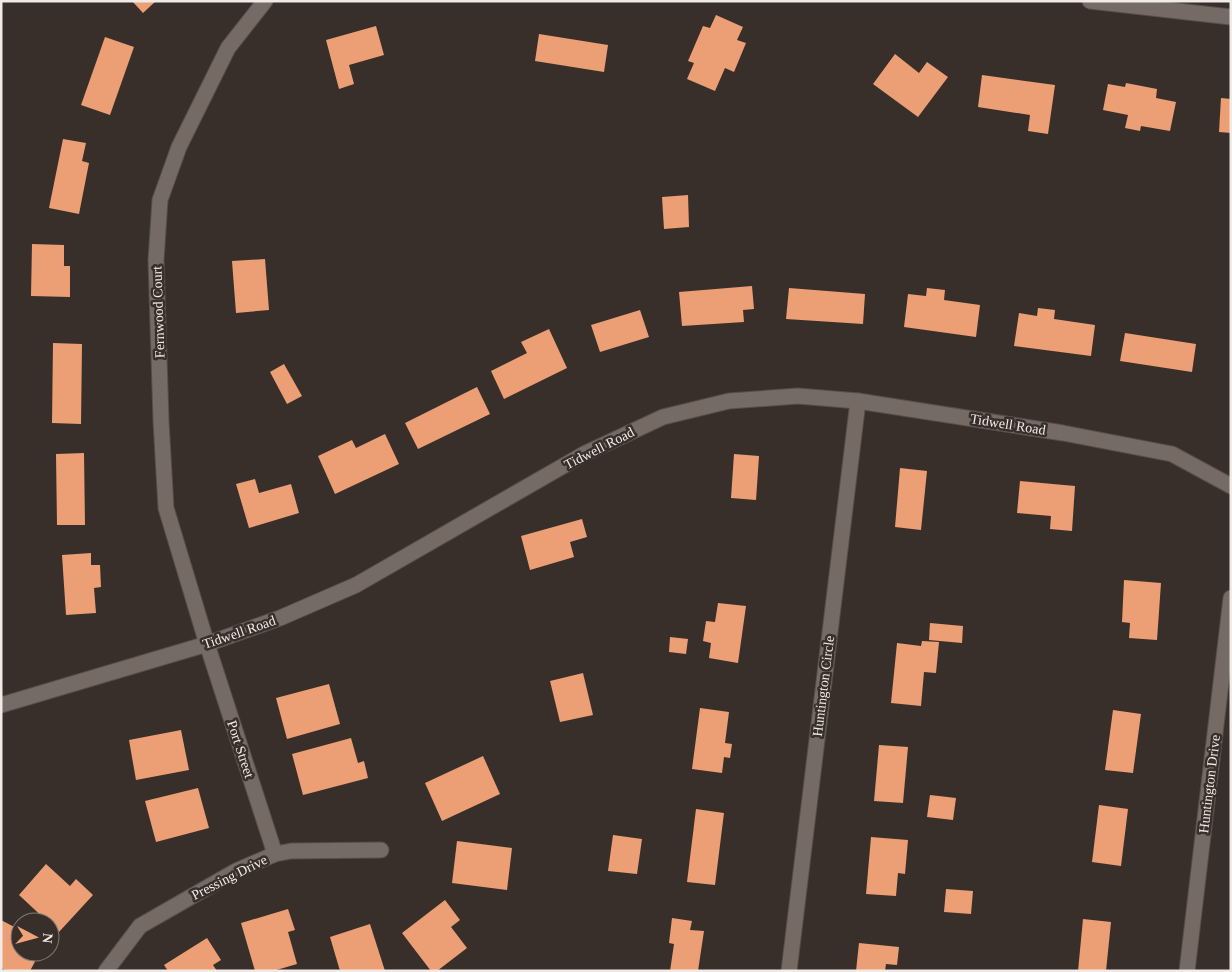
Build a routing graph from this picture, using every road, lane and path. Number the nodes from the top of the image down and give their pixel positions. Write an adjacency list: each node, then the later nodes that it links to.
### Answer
1 (265, 1): 7 (street, Fernwood Court)
2 (1090, 1): 3 (street)
3 (1231, 17)
4 (858, 401): 5 (street, Tidwell Road); 7 (street, Tidwell Road); 12 (street, Huntington Circle)
5 (1231, 486)
6 (1231, 598): 13 (street, Huntington Drive)
7 (207, 644): 8 (street, Tidwell Road); 10 (street, Port Street)
8 (1, 705)
9 (381, 850): 10 (street, Pressing Drive)
10 (275, 854): 11 (street, Pressing Drive)
11 (106, 971)
12 (789, 971)
13 (1187, 971)

